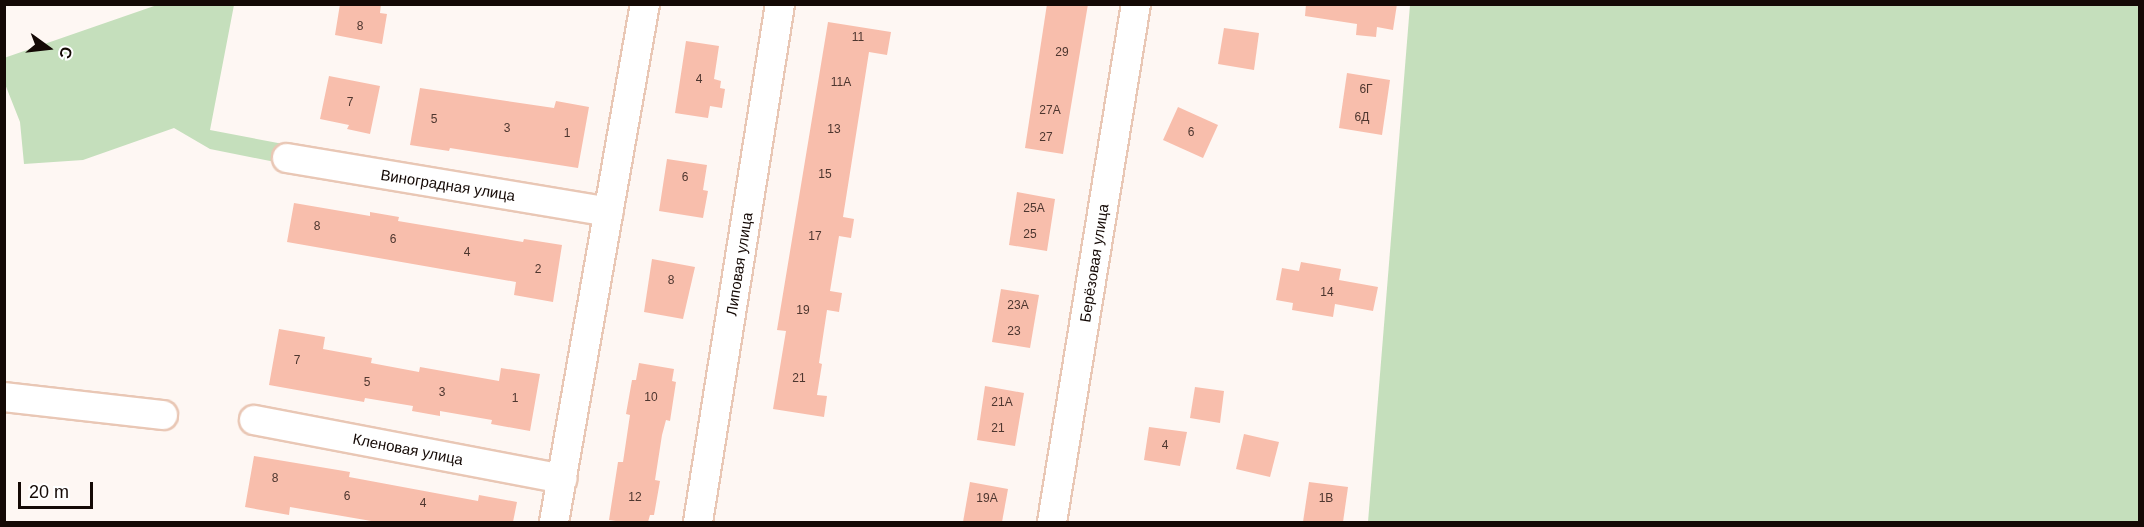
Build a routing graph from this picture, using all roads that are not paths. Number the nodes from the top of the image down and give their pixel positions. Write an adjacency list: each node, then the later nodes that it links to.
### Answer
1 (645, 4): 5 (street)
2 (780, 4): 11 (street, Липовая улица)
3 (1136, 4): 12 (street, Берёзовая улица)
4 (287, 158): 5 (street, Виноградная улица)
5 (609, 212): 9 (street)
6 (4, 397): 7 (street)
7 (163, 415)
8 (254, 420): 9 (street, Кленовая улица)
9 (562, 479): 10 (street)
10 (554, 522)
11 (698, 522)
12 (1052, 522)

